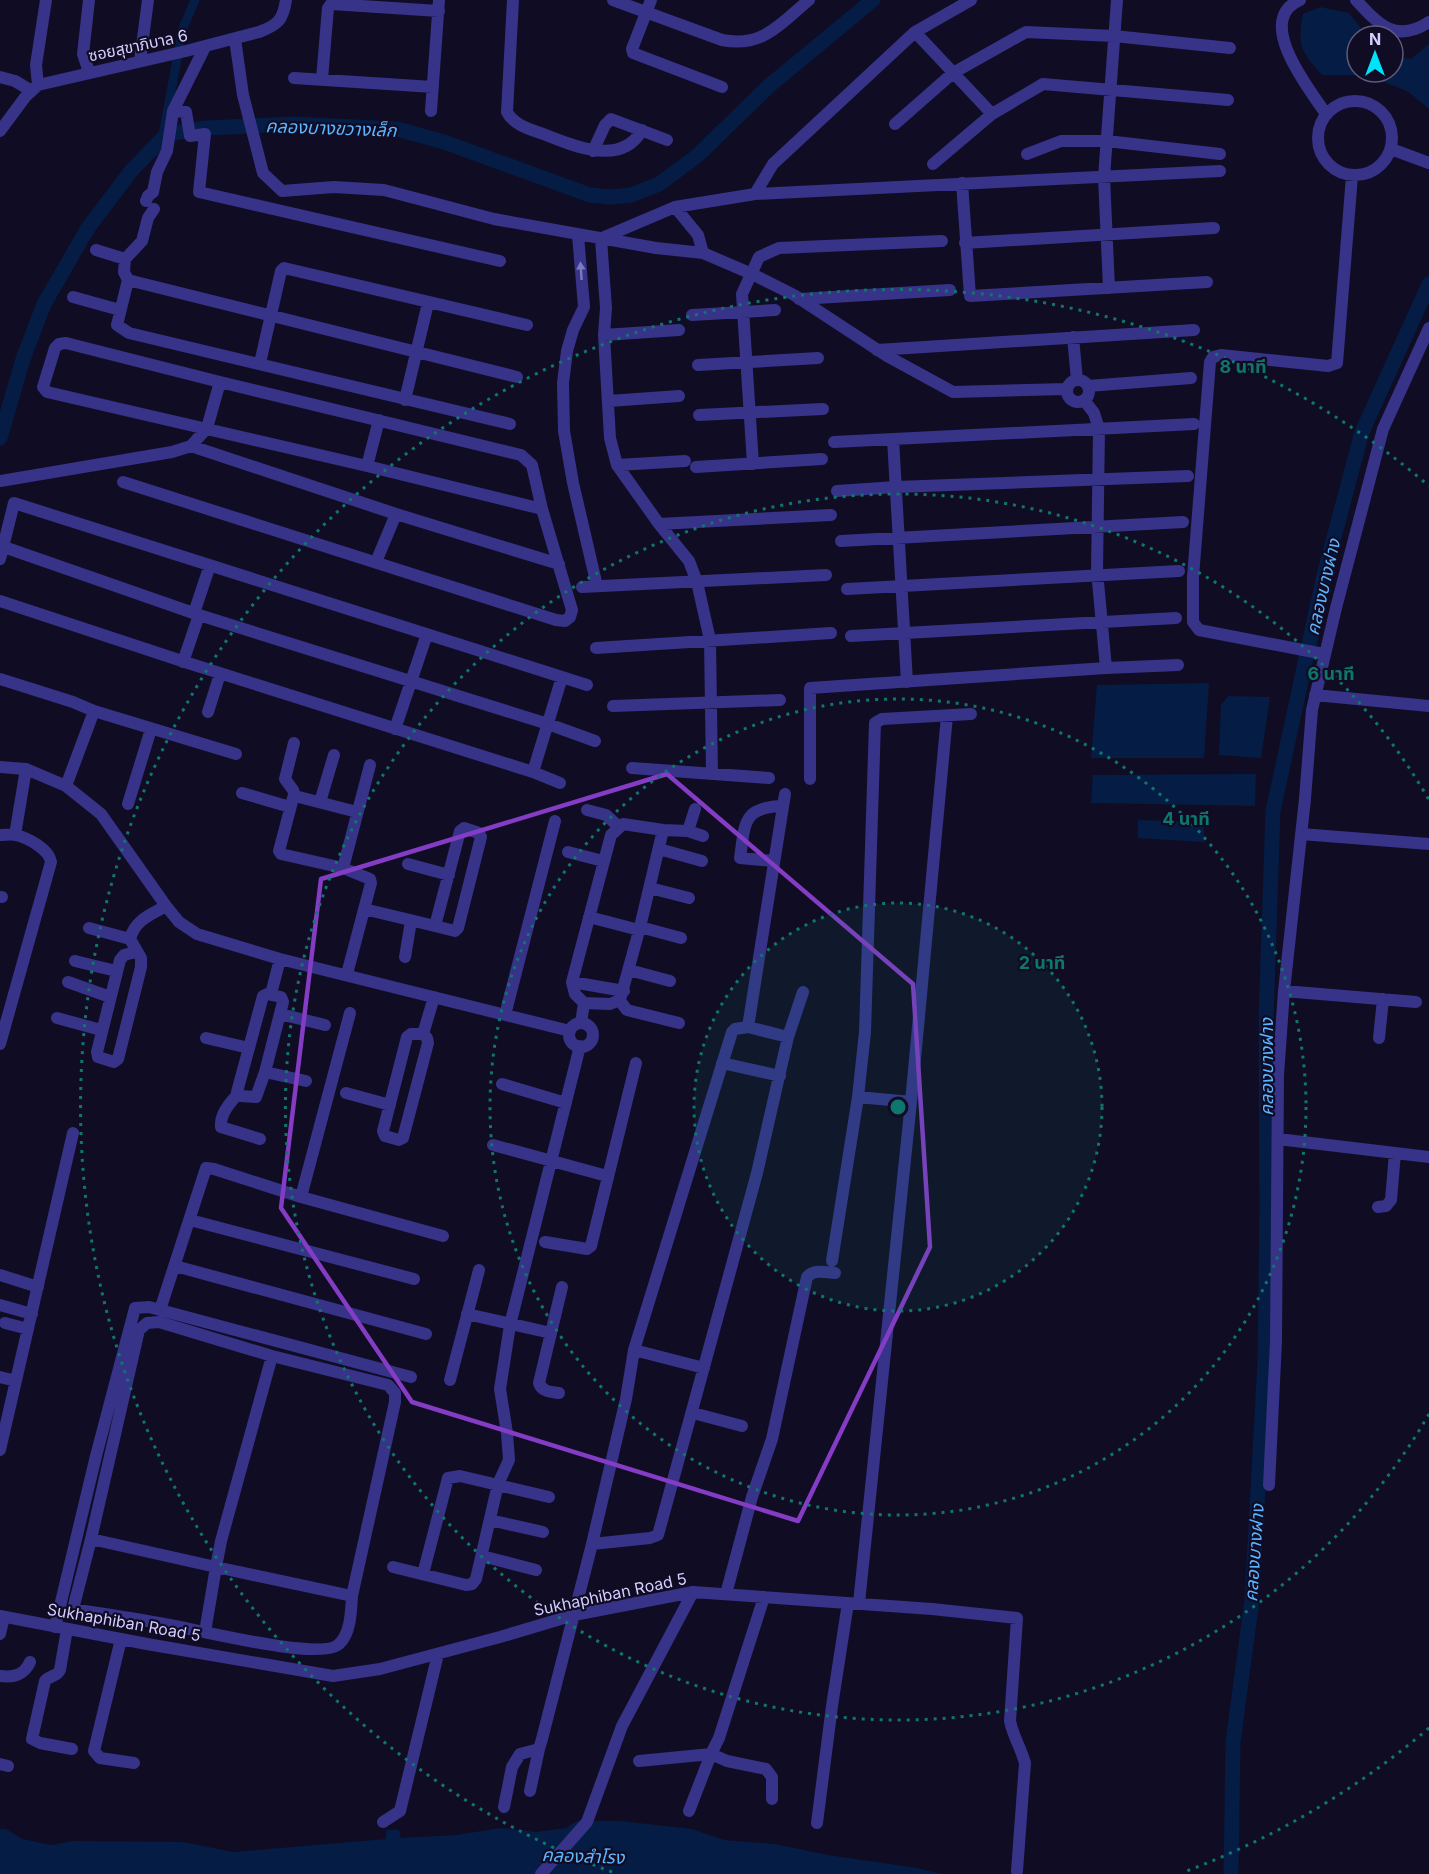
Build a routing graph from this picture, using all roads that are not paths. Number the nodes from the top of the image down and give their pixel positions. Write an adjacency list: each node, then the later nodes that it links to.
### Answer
1 (46, 0): 29 (street)
2 (89, 0): 22 (street)
3 (148, 0): 21 (street)
4 (286, 0): 18 (street, ซอยสุขาภิบาล 6)
5 (513, 0): 42 (street)
6 (613, 0): 14 (street)
7 (651, 0): 14 (street)
8 (809, 0): 14 (street)
9 (971, 0): 16 (street)
10 (1117, 0): 17 (street)
11 (1300, 0): 34 (street)
12 (1356, 0): 15 (street)
13 (439, 5): 26 (street); 27 (street)
14 (646, 14): 28 (street)
15 (1429, 22)
16 (915, 32): 23 (street); 51 (street)
17 (1114, 36): 20 (street); 23 (street); 30 (street)
18 (234, 39): 19 (street, ซอยสุขาภิบาล 6); 55 (street)
19 (201, 47): 21 (street, ซอยสุขาภิบาล 6); 35 (street)
20 (1230, 48)
21 (140, 61): 22 (street, ซอยสุขาภิบาล 6)
22 (88, 72): 29 (street, ซอยสุขาภิบาล 6)
23 (953, 73): 33 (street); 36 (street)
24 (0, 77): 29 (street)
25 (294, 78): 26 (street)
26 (322, 80): 27 (street)
27 (433, 87): 32 (street)
28 (722, 87)
29 (34, 88): 38 (street)
30 (1110, 89): 31 (street); 33 (street); 40 (street)
31 (1228, 100)
32 (431, 111)
33 (992, 114): 46 (street)
34 (1326, 114): 41 (street); 48 (street)
35 (172, 117): 61 (street); 62 (street)
36 (895, 124)
37 (642, 130): 39 (street); 42 (street); 42 (street)
38 (0, 131)
39 (667, 140)
40 (1107, 141): 43 (street); 44 (street); 49 (street)
41 (1391, 149): 45 (street); 48 (street)
42 (593, 151)
43 (1027, 154)
44 (1220, 154)
45 (1429, 163)
46 (933, 164)
47 (1220, 171): 49 (street)
48 (1352, 176): 150 (street)
49 (1104, 177): 50 (street); 54 (street)
50 (962, 183): 51 (street); 58 (street)
51 (755, 194): 52 (street)
52 (675, 207): 56 (street); 60 (street)
53 (1214, 228): 54 (street)
54 (1107, 233): 58 (street); 66 (street)
55 (578, 235): 56 (street); 71 (street, one-way to 55)
56 (601, 239): 60 (street); 72 (street)
57 (942, 241): 63 (street)
58 (965, 243): 66 (street)
59 (96, 250): 61 (street)
60 (703, 253): 63 (street)
61 (125, 259): 64 (street)
62 (500, 261)
63 (753, 274): 69 (street); 75 (street)
64 (128, 280): 73 (street); 76 (street)
65 (1207, 282): 66 (street)
66 (1109, 288)
67 (950, 290): 69 (street)
68 (73, 297): 73 (street)
69 (800, 299): 84 (street)
70 (428, 303): 76 (street); 78 (street); 85 (street)
71 (584, 307): 72 (street); 136 (street)
72 (606, 308): 82 (street)
73 (120, 310): 87 (street)
74 (775, 310): 75 (street)
75 (744, 312): 77 (street); 88 (street)
76 (272, 315): 85 (street); 87 (street)
77 (692, 315)
78 (526, 325)
79 (1429, 328): 150 (street)
80 (679, 330): 82 (street)
81 (1194, 330): 83 (street)
82 (604, 335): 98 (street)
83 (1073, 337): 84 (street); 93 (street)
84 (877, 350): 94 (street)
85 (416, 351): 90 (street); 96 (street)
86 (818, 358): 88 (street)
87 (260, 363): 96 (street)
88 (746, 363): 89 (street); 100 (street)
89 (698, 365)
90 (517, 376)
91 (1191, 378): 93 (street)
92 (220, 382): 102 (street); 105 (street); 105 (street)
93 (1082, 383): 94 (street); 97 (street)
94 (1067, 389): 97 (street)
95 (679, 396): 98 (street)
96 (405, 400): 103 (street)
97 (1084, 400): 106 (street)
98 (609, 401): 112 (street)
99 (822, 409): 100 (street)
100 (749, 413): 101 (street); 111 (street)
101 (699, 415)
102 (379, 420): 113 (street); 120 (street)
103 (510, 424)
104 (1194, 424): 106 (street)
105 (207, 428): 109 (street); 113 (street)
106 (1099, 429): 107 (street); 116 (street)
107 (893, 439): 108 (street); 118 (street)
108 (834, 442)
109 (191, 446): 115 (street); 121 (street)
110 (822, 459): 111 (street)
111 (753, 464): 112 (street)
112 (616, 465): 124 (street)
113 (367, 466): 120 (street)
114 (1188, 476): 116 (street)
115 (4, 480)
116 (1098, 480): 118 (street); 125 (street)
117 (123, 482): 129 (street)
118 (896, 487): 119 (street); 126 (street)
119 (837, 491)
120 (542, 509): 130 (street)
121 (396, 514): 129 (street); 130 (street)
122 (831, 515): 124 (street)
123 (1183, 522): 125 (street)
124 (659, 524): 135 (street)
125 (1097, 527): 126 (street); 134 (street)
126 (899, 538): 127 (street); 137 (street)
127 (841, 541)
128 (2, 553): 131 (street); 141 (street)
129 (376, 562): 130 (street)
130 (559, 564)
131 (210, 565): 141 (street); 146 (street)
132 (1179, 571): 134 (street)
133 (826, 575): 135 (street)
134 (1098, 575): 137 (street); 143 (street)
135 (697, 582): 136 (street); 148 (street)
136 (597, 586): 138 (street)
137 (902, 586): 139 (street); 145 (street)
138 (582, 587)
139 (847, 589)
140 (0, 601): 151 (street)
141 (196, 614): 151 (street); 157 (street)
142 (1176, 618): 143 (street)
143 (1102, 622): 145 (street); 153 (street)
144 (831, 633): 148 (street)
145 (904, 633): 147 (street); 158 (street)
146 (427, 634): 155 (street); 157 (street)
147 (851, 636)
148 (710, 640): 149 (street); 162 (street)
149 (596, 648)
150 (1324, 654): 160 (street)
151 (183, 662): 154 (street)
152 (1178, 665): 153 (street)
153 (1107, 668): 158 (street)
154 (220, 674): 166 (street); 171 (street)
155 (562, 677): 159 (street); 169 (street)
156 (0, 679): 165 (street)
157 (411, 682): 169 (street); 171 (street)
158 (907, 682): 183 (street)
159 (587, 685)
160 (1315, 695): 164 (street); 197 (street)
161 (780, 700): 162 (street)
162 (711, 703): 163 (street); 181 (street)
163 (613, 706)
164 (1429, 706)
165 (94, 711): 170 (street); 185 (street)
166 (208, 712)
167 (971, 714): 168 (street)
168 (947, 716): 266 (street); 267 (street)
169 (548, 724): 172 (street); 180 (street)
170 (151, 729): 174 (street); 189 (street)
171 (395, 729): 180 (street)
172 (595, 741)
173 (294, 743): 187 (street)
174 (236, 754)
175 (334, 755): 188 (street)
176 (370, 765): 192 (street)
177 (0, 767): 179 (street)
178 (632, 768): 181 (street)
179 (26, 769): 185 (street); 199 (street)
180 (533, 772): 184 (street)
181 (712, 774): 182 (street)
182 (769, 778)
183 (810, 779)
184 (560, 783)
185 (66, 786): 213 (street)
186 (242, 793): 187 (street)
187 (293, 801): 188 (street); 208 (street)
188 (320, 802): 192 (street)
189 (128, 804)
190 (695, 809): 196 (street)
191 (587, 810): 194 (street)
192 (357, 812): 208 (street)
193 (555, 821): 243 (street)
194 (618, 826): 195 (street); 204 (street)
195 (663, 830): 196 (street); 202 (street)
196 (688, 831): 200 (street)
197 (1301, 834): 201 (street); 232 (street)
198 (0, 835): 199 (street)
199 (15, 835): 255 (street)
200 (703, 836)
201 (1429, 844)
202 (659, 849): 205 (street); 211 (street)
203 (568, 852): 204 (street)
204 (603, 861): 215 (street)
205 (702, 861)
206 (774, 861): 206 (street); 248 (street)
207 (408, 864): 209 (street)
208 (343, 868): 214 (street)
209 (448, 879): 210 (street); 210 (street); 217 (street)
210 (468, 887): 217 (street)
211 (650, 888): 212 (street); 219 (street)
212 (689, 898)
213 (168, 909): 220 (street); 224 (street)
214 (364, 909): 216 (street); 228 (street)
215 (589, 917): 219 (street); 231 (street)
216 (411, 921): 217 (street); 223 (street)
217 (435, 926)
218 (89, 928): 220 (street)
219 (640, 929): 221 (street); 226 (street)
220 (132, 934): 222 (street)
221 (681, 938)
222 (136, 952): 227 (street); 249 (street)
223 (405, 957)
224 (283, 960): 228 (street); 234 (street)
225 (75, 961): 227 (street)
226 (629, 970): 229 (street); 235 (street)
227 (116, 971): 236 (street)
228 (347, 975): 237 (street)
229 (670, 981)
230 (68, 982): 236 (street)
231 (572, 982): 235 (street); 240 (street)
232 (1284, 991): 238 (street); 272 (street)
233 (803, 992): 252 (street)
234 (274, 995): 242 (street); 257 (street)
235 (622, 996): 240 (street); 246 (street)
236 (110, 997): 249 (street)
237 (434, 997): 243 (street); 251 (street)
238 (1383, 999): 239 (street); 254 (street)
239 (1416, 1002)
240 (584, 1003): 245 (street)
241 (350, 1013): 278 (street)
242 (280, 1014): 247 (street); 260 (street)
243 (505, 1015): 250 (street)
244 (57, 1018): 249 (street)
245 (581, 1023): 250 (street); 256 (street)
246 (679, 1023)
247 (325, 1025)
248 (748, 1027): 252 (street); 259 (street)
249 (102, 1030)
250 (570, 1031): 256 (street)
251 (423, 1034): 269 (street); 269 (street)
252 (788, 1037): 261 (street)
253 (206, 1038): 257 (street)
254 (1379, 1038)
255 (0, 1044)
256 (580, 1046): 268 (street)
257 (249, 1048): 265 (street)
258 (636, 1063): 277 (street)
259 (722, 1063): 261 (street); 298 (street)
260 (265, 1072): 262 (street); 265 (street)
261 (780, 1076): 300 (street)
262 (306, 1081)
263 (502, 1084): 268 (street)
264 (346, 1093): 269 (street)
265 (237, 1095): 271 (street)
266 (858, 1097): 267 (street); 323 (street)
267 (911, 1102): 326 (street)
268 (566, 1103): 276 (street)
269 (390, 1105)
270 (73, 1132): 287 (street)
271 (260, 1139)
272 (1278, 1139): 274 (street); 311 (street)
273 (493, 1145): 276 (street)
274 (1395, 1153): 275 (street); 279 (street)
275 (1429, 1157)
276 (551, 1161): 277 (street); 294 (street)
277 (607, 1176): 282 (street)
278 (301, 1197): 280 (street); 281 (street)
279 (1378, 1207)
280 (190, 1220): 283 (street); 286 (street)
281 (444, 1236)
282 (545, 1242)
283 (175, 1266): 290 (street); 297 (street)
284 (479, 1270): 292 (street)
285 (0, 1275): 287 (street)
286 (414, 1279)
287 (38, 1287): 291 (street)
288 (562, 1287): 296 (street)
289 (0, 1305): 291 (street)
290 (160, 1310): 302 (street); 329 (street)
291 (32, 1314): 295 (street)
292 (467, 1314): 294 (street); 303 (street)
293 (5, 1323): 295 (street)
294 (510, 1325): 296 (street); 310 (street)
295 (28, 1329): 304 (street)
296 (551, 1333): 305 (street)
297 (426, 1334)
298 (634, 1350): 300 (street); 316 (street)
299 (273, 1356): 315 (street); 318 (street); 324 (street)
300 (704, 1368): 306 (street)
301 (0, 1377): 304 (street)
302 (411, 1377)
303 (450, 1380)
304 (16, 1381): 308 (street)
305 (559, 1394)
306 (693, 1413): 307 (street); 316 (street)
307 (742, 1426)
308 (2, 1427): 309 (street)
309 (0, 1450)
310 (498, 1484): 312 (street); 313 (street); 321 (street)
311 (1269, 1485)
312 (549, 1497)
313 (490, 1520): 314 (street); 317 (street)
314 (543, 1532)
315 (91, 1539): 318 (street); 330 (street)
316 (592, 1544): 327 (street)
317 (482, 1556): 320 (street); 321 (street)
318 (216, 1567): 324 (street); 330 (street)
319 (393, 1567): 321 (street)
320 (536, 1570)
321 (423, 1574)
322 (693, 1592): 323 (street, Sukhaphiban Road 5); 327 (street, Sukhaphiban Road 5); 349 (street)
323 (726, 1594): 325 (street, Sukhaphiban Road 5)
324 (352, 1596): 330 (street)
325 (764, 1597): 326 (street, Sukhaphiban Road 5); 339 (street)
326 (853, 1603): 347 (street); 348 (street, Sukhaphiban Road 5)
327 (574, 1615): 334 (street, Sukhaphiban Road 5); 338 (street)
328 (2, 1617): 329 (street, Sukhaphiban Road 5); 331 (street)
329 (61, 1628): 332 (street, Sukhaphiban Road 5); 337 (street)
330 (206, 1633): 333 (street)
331 (0, 1634)
332 (121, 1640): 333 (street, Sukhaphiban Road 5); 341 (street)
333 (204, 1654): 334 (street, Sukhaphiban Road 5)
334 (438, 1654): 346 (street)
335 (30, 1662): 336 (street)
336 (0, 1676)
337 (72, 1749)
338 (538, 1749): 342 (street); 344 (street)
339 (711, 1754): 340 (street); 343 (street); 345 (street)
340 (639, 1761)
341 (134, 1763)
342 (530, 1791)
343 (772, 1799)
344 (504, 1807)
345 (690, 1811)
346 (383, 1822)
347 (817, 1823)
348 (1017, 1871)
349 (541, 1874)

